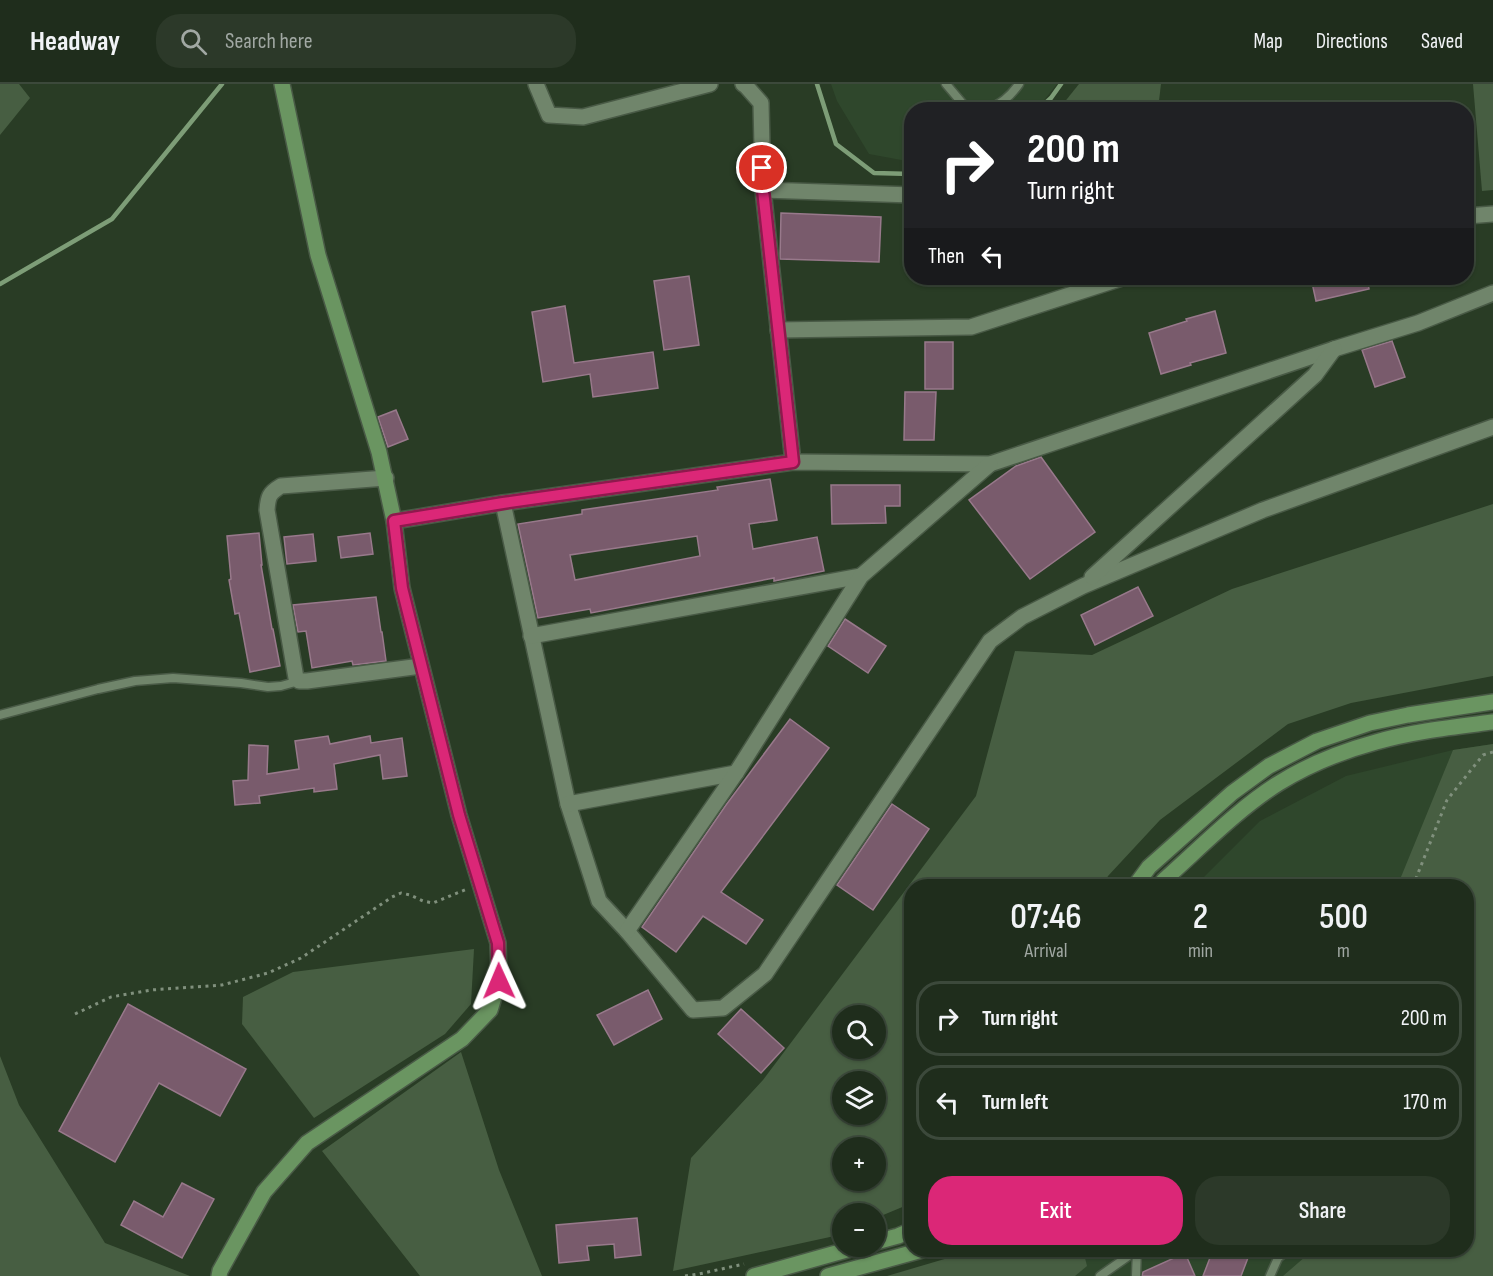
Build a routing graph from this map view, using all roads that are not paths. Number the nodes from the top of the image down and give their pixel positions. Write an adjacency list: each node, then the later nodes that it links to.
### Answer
1 (282, 84): 20 (street)
2 (536, 84): 3 (street)
3 (710, 84)
4 (743, 84): 9 (street)
5 (946, 84): 7 (lane)
6 (1019, 84): 8 (lane)
7 (961, 102)
8 (1003, 102)
9 (763, 190): 10 (street); 15 (street)
10 (904, 195)
11 (1493, 214): 12 (street)
12 (1474, 215)
13 (1100, 285): 15 (street)
14 (1493, 293): 16 (street)
15 (778, 330): 18 (street)
16 (1334, 349): 19 (street); 24 (street)
17 (1493, 427): 24 (street)
18 (793, 462): 19 (street); 21 (street)
19 (990, 464): 23 (street)
20 (386, 478): 22 (street); 27 (street)
21 (503, 503): 22 (street); 25 (street)
22 (394, 521): 26 (street)
23 (861, 576): 25 (street); 31 (street)
24 (1083, 586): 35 (street)
25 (531, 636): 32 (street)
26 (421, 666): 27 (street); 43 (street)
27 (299, 681): 29 (lane)
28 (1493, 702): 33 (street)
29 (0, 715)
30 (1493, 722): 34 (street)
31 (736, 773): 32 (street); 35 (street)
32 (568, 804): 35 (street)
33 (1140, 879)
34 (1165, 879)
35 (627, 931)
36 (904, 1233): 37 (street)
37 (886, 1239)
38 (832, 1254): 44 (street)
39 (904, 1255): 45 (street)
40 (1127, 1257): 46 (lane)
41 (1137, 1257): 47 (lane)
42 (1279, 1257): 48 (lane)
43 (219, 1276)
44 (754, 1276)
45 (828, 1276)
46 (1100, 1276)
47 (1136, 1276)
48 (1270, 1276)

